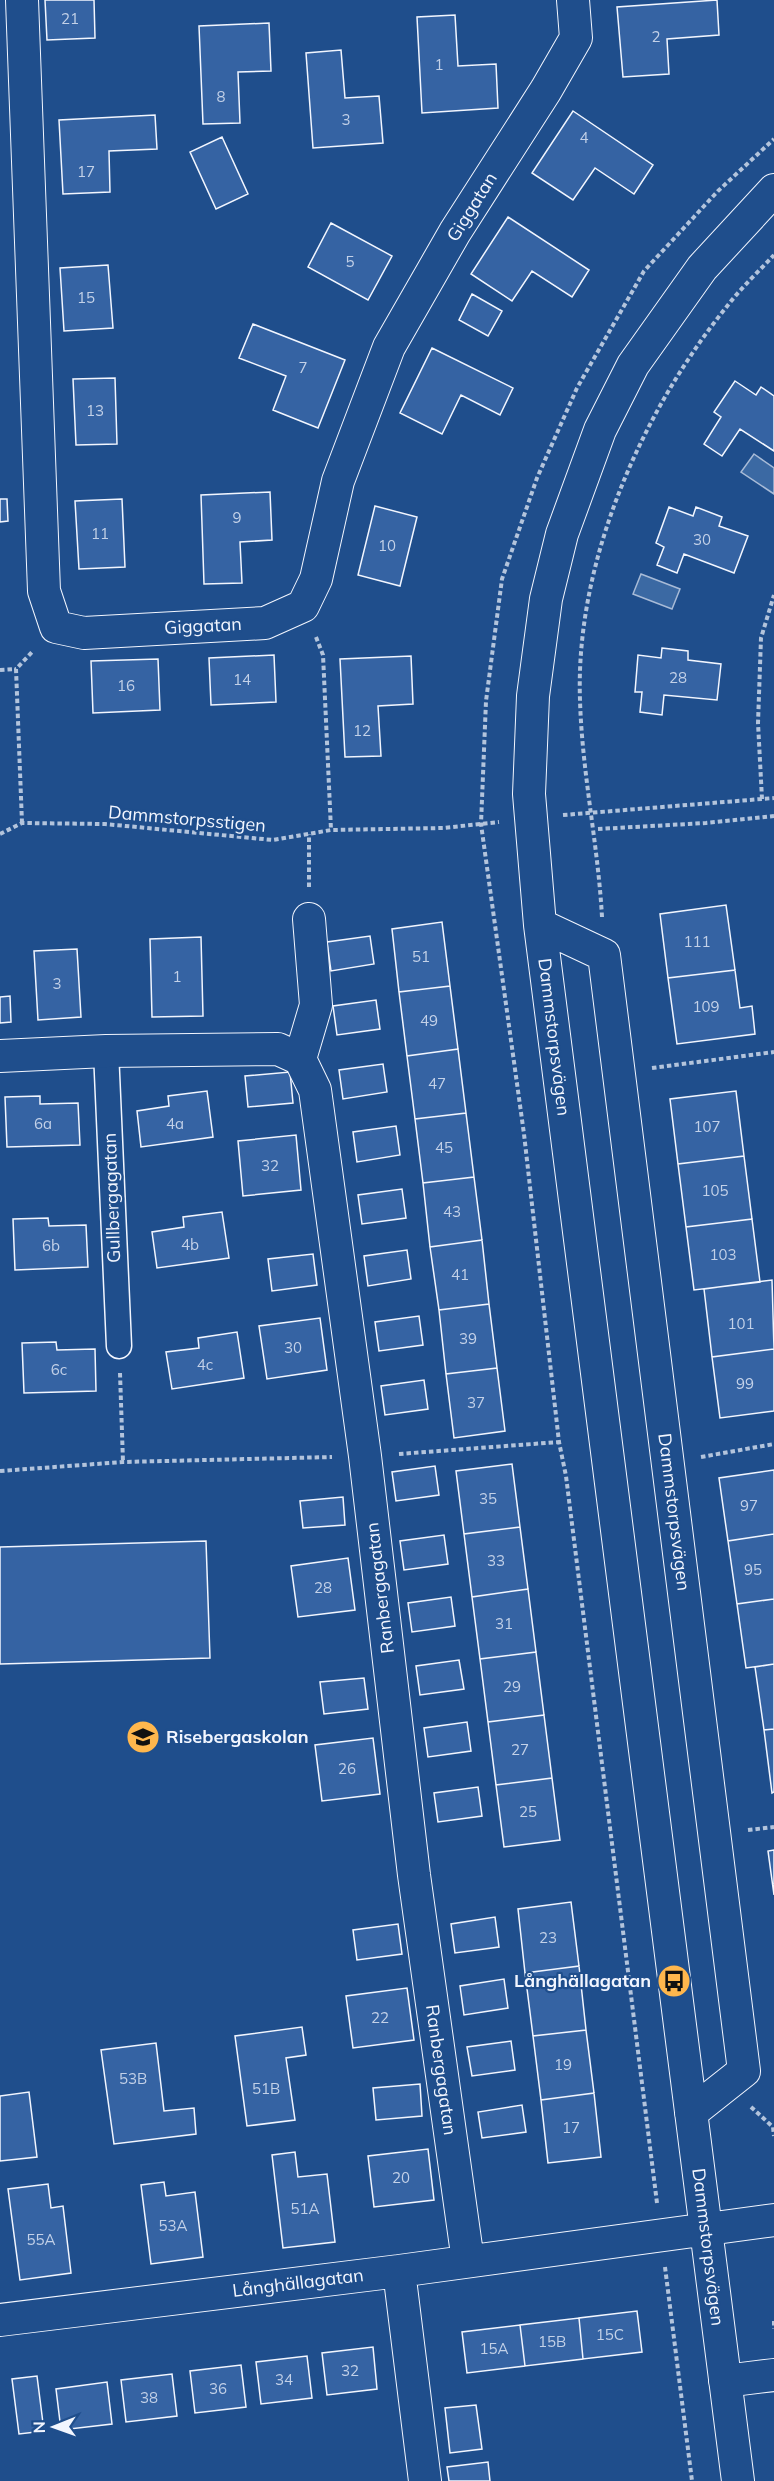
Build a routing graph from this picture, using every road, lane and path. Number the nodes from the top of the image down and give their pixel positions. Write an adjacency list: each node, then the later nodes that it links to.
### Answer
1 (22, 0): 9 (street)
2 (573, 0): 8 (street, Giggatan)
3 (764, 148): 4 (path)
4 (769, 153)
5 (774, 190): 22 (street, Dammstorpsvägen)
6 (774, 255): 14 (path)
7 (774, 595): 13 (path)
8 (303, 606): 9 (street, Giggatan); 18 (path)
9 (56, 627): 10 (path)
10 (16, 669): 11 (path); 16 (path)
11 (0, 670)
12 (774, 798): 13 (path)
13 (762, 799): 14 (path)
14 (590, 812): 23 (path)
15 (774, 816): 17 (path)
16 (22, 823): 19 (path, Dammstorpsstigen); 20 (path, Dammstorpsstigen)
17 (598, 829)
18 (331, 830): 20 (path, Dammstorpsstigen); 30 (path, Dammstorpsstigen)
19 (0, 834)
20 (309, 834): 21 (path)
21 (309, 919): 27 (street)
22 (540, 925): 23 (street, Dammstorpsvägen); 36 (street, Dammstorpsvägen)
23 (604, 955): 28 (street, Dammstorpsvägen)
24 (106, 1051): 26 (street); 27 (street); 29 (street, Gullbergagatan)
25 (774, 1052): 28 (path)
26 (0, 1056)
27 (300, 1059): 32 (street, Ranbergagatan)
28 (618, 1073): 34 (street, Dammstorpsvägen)
29 (119, 1346): 33 (path)
30 (559, 1442): 32 (path); 39 (path)
31 (774, 1444): 34 (path)
32 (365, 1456): 33 (path); 40 (street, Ranbergagatan)
33 (123, 1462): 35 (path)
34 (668, 1462): 36 (street, Dammstorpsvägen)
35 (0, 1472)
36 (691, 2113): 38 (street, Dammstorpsvägen)
37 (774, 2220): 38 (street, Långhällagatan)
38 (706, 2228): 39 (street, Långhällagatan); 46 (street, Dammstorpsvägen)
39 (661, 2234): 40 (street, Långhällagatan); 48 (path)
40 (468, 2261): 41 (street, Långhällagatan)
41 (399, 2271): 42 (street, Långhällagatan); 47 (street)
42 (0, 2320)
43 (774, 2321): 44 (path)
44 (774, 2329)
45 (774, 2375): 46 (street)
46 (725, 2381): 49 (street, Dammstorpsvägen)
47 (425, 2481)
48 (692, 2481)
49 (738, 2481)

